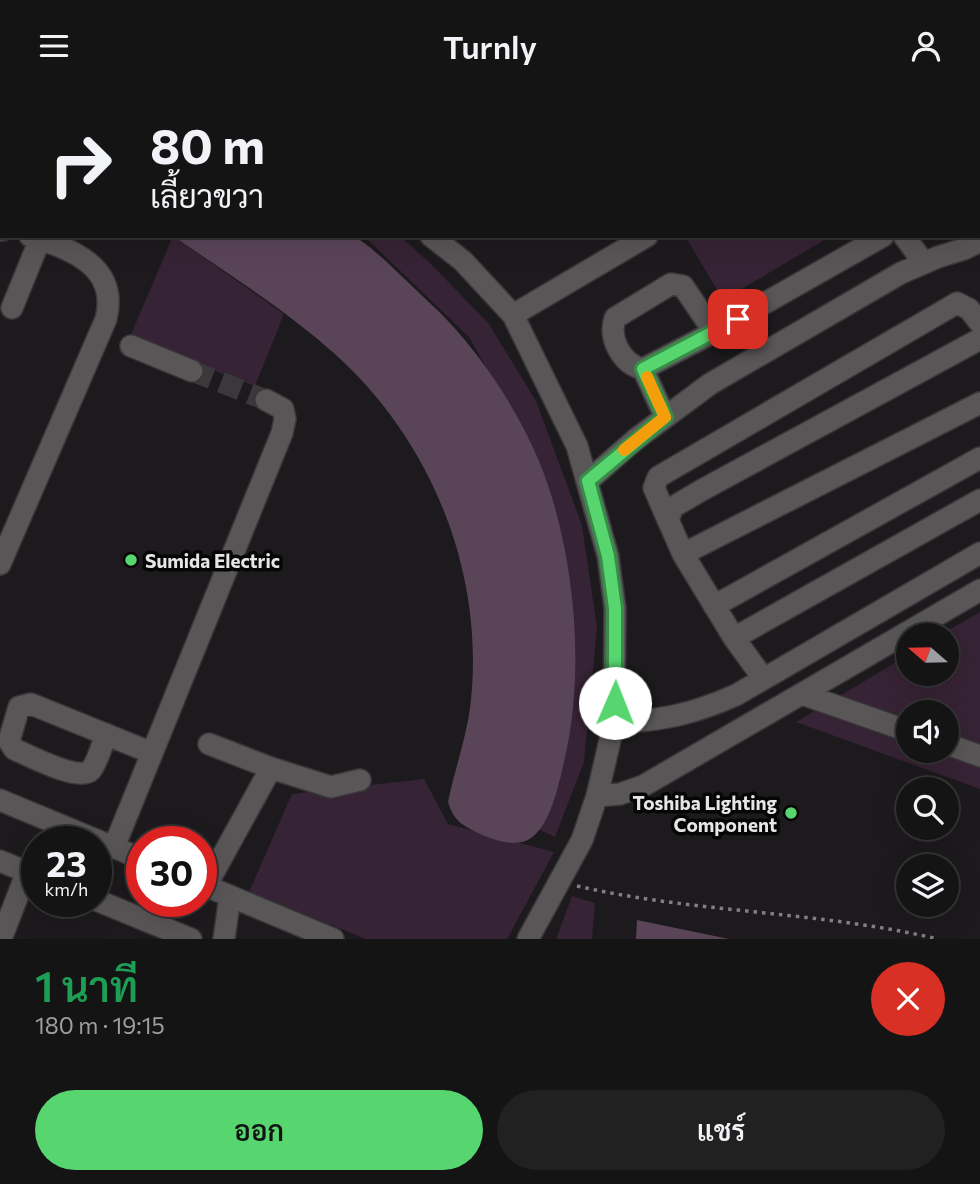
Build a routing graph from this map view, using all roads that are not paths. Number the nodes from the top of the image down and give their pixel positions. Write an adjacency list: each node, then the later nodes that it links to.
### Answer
1 (35, 238): 8 (street); 25 (street)
2 (434, 238): 9 (street)
3 (644, 238): 9 (street)
4 (880, 238): 11 (street)
5 (905, 238): 7 (street)
6 (980, 240): 7 (street)
7 (924, 263): 18 (street)
8 (12, 308)
9 (513, 316): 20 (street)
10 (980, 323): 22 (street)
11 (714, 333): 14 (street); 14 (street)
12 (980, 339): 22 (street)
13 (131, 346): 15 (street)
14 (643, 369): 18 (street)
15 (192, 370)
16 (266, 400): 36 (street)
17 (980, 403): 24 (street)
18 (665, 417): 20 (street)
19 (980, 458): 27 (street)
20 (588, 481): 31 (street)
21 (980, 500): 28 (street)
22 (668, 520): 24 (street)
23 (980, 552): 29 (street)
24 (683, 554): 27 (street)
25 (1, 559)
26 (980, 590): 30 (street)
27 (714, 606): 28 (street)
28 (734, 638): 29 (street)
29 (763, 678): 31 (street)
30 (802, 694): 32 (street); 40 (street)
31 (614, 723): 40 (street)
32 (896, 727)
33 (106, 734): 36 (street)
34 (209, 744): 38 (street)
35 (959, 748): 37 (street)
36 (152, 753): 42 (street)
37 (980, 756)
38 (271, 768): 39 (street); 45 (street)
39 (360, 780)
40 (597, 796): 55 (street)
41 (0, 800): 42 (street)
42 (114, 848): 43 (street)
43 (126, 853)
44 (0, 861): 46 (street)
45 (217, 862)
46 (21, 870)
47 (217, 890): 48 (street)
48 (230, 896): 53 (street); 54 (street)
49 (21, 897): 51 (street)
50 (112, 907): 52 (street)
51 (1, 939)
52 (191, 939)
53 (225, 939)
54 (333, 939)
55 (528, 939)

